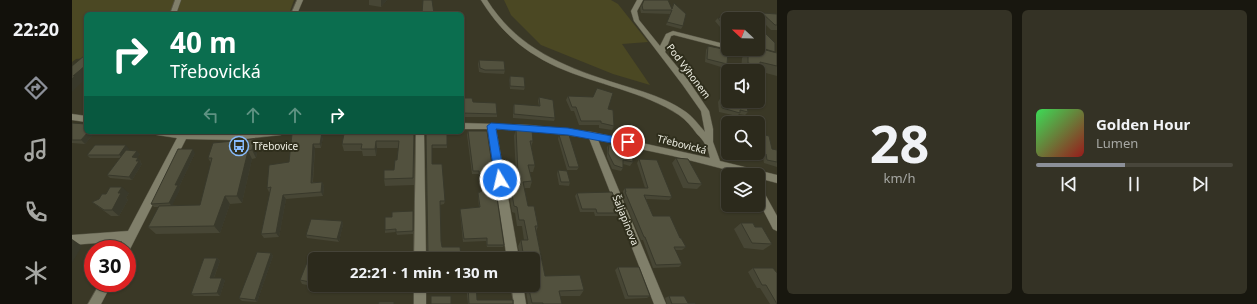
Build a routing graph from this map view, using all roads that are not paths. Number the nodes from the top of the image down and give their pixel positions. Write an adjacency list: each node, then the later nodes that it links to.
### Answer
1 (178, 0): 5 (street)
2 (300, 0): 6 (street)
3 (484, 0): 20 (street)
4 (640, 0): 8 (street, Pod Výhonem)
5 (174, 12)
6 (295, 12)
7 (721, 45): 8 (street)
8 (662, 52): 20 (street, Pod Výhonem)
9 (762, 56): 10 (street)
10 (777, 60)
11 (72, 117): 12 (street)
12 (84, 120)
13 (464, 126): 14 (street, Třebovická)
14 (491, 126): 19 (street, Třebovická); 31 (street)
15 (170, 134): 18 (street)
16 (253, 134): 18 (street)
17 (420, 134): 30 (street)
18 (183, 136): 27 (street)
19 (592, 136): 21 (street, Třebovická); 38 (street, Šaljapinova)
20 (709, 142): 21 (street, Pod Výhonem)
21 (717, 164): 22 (street, Třebovická)
22 (731, 168)
23 (765, 176): 24 (street, Třebovická)
24 (777, 179)
25 (765, 203): 26 (street)
26 (777, 226)
27 (130, 236): 28 (street); 29 (street)
28 (72, 240)
29 (128, 240)
30 (420, 252)
31 (511, 252)
32 (101, 292): 35 (street)
33 (420, 292): 36 (street)
34 (518, 292): 37 (street)
35 (94, 304)
36 (420, 304)
37 (520, 304)
38 (660, 304)

